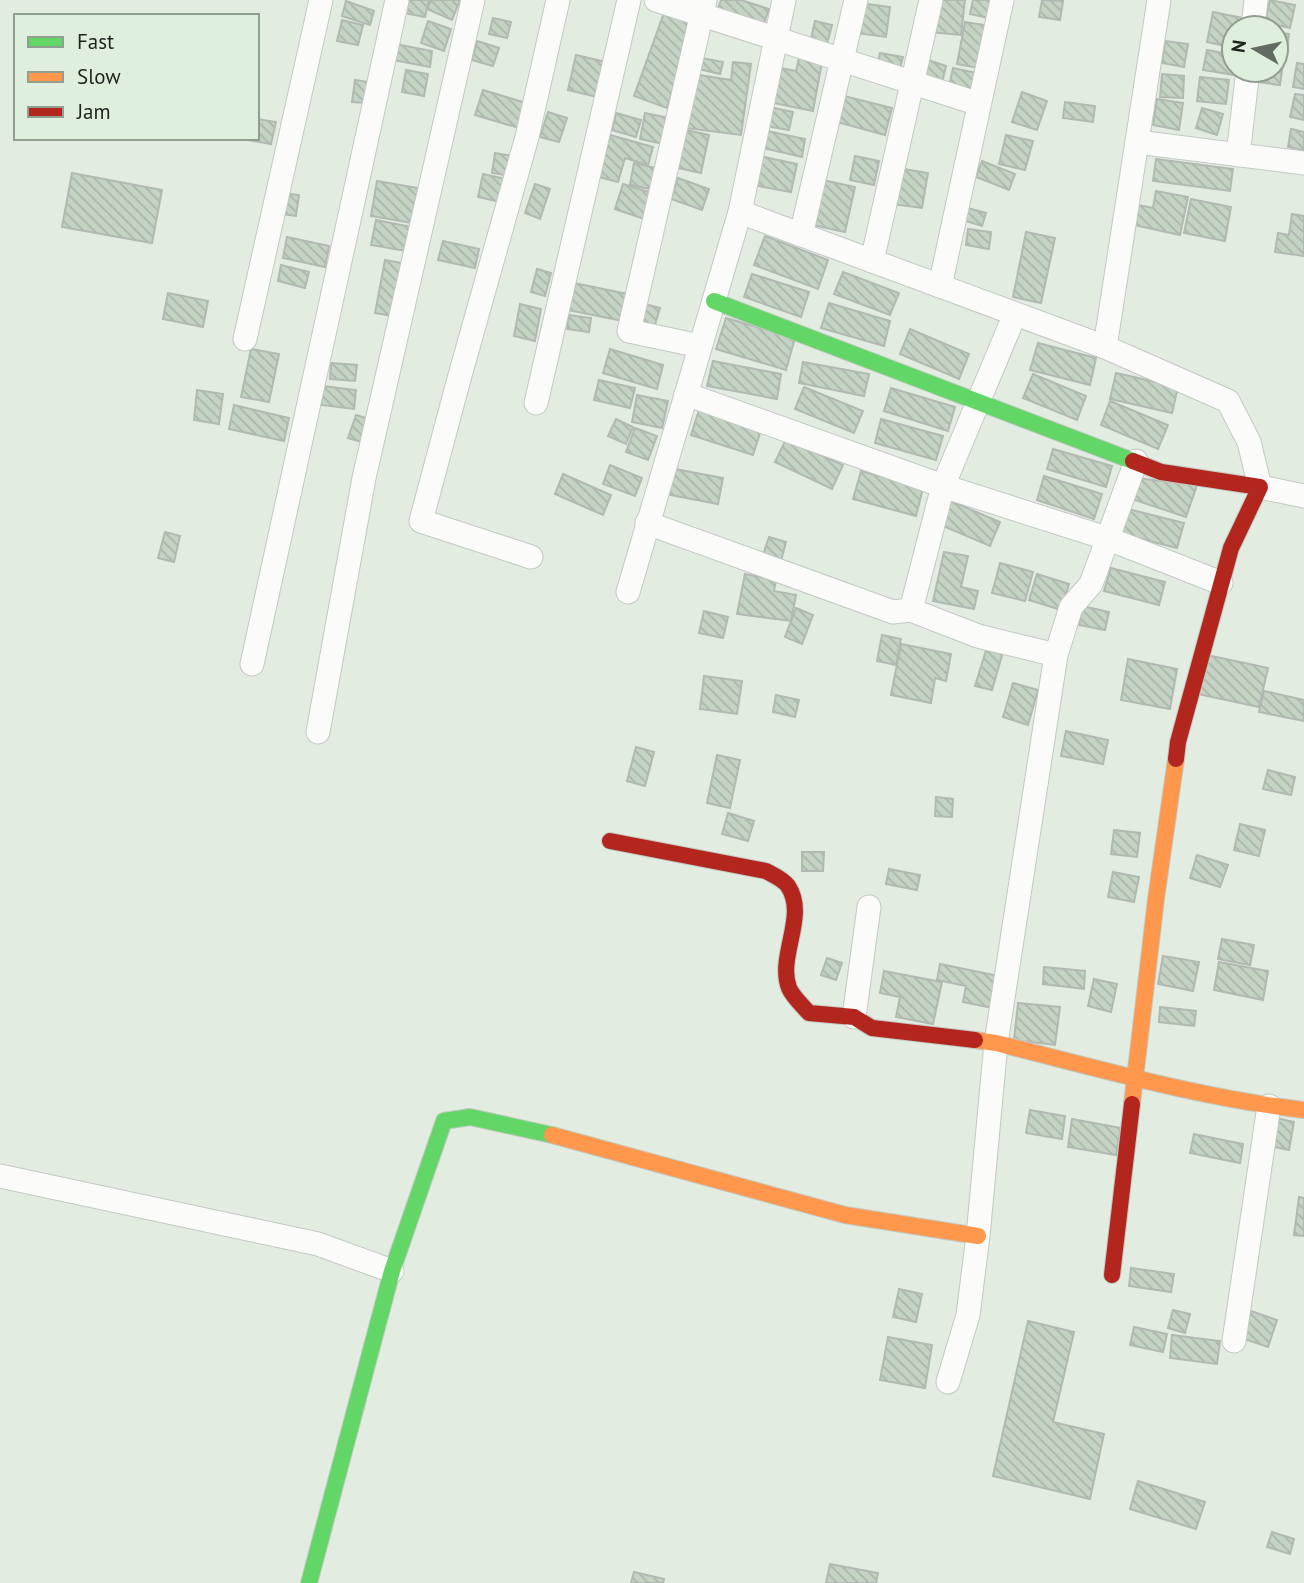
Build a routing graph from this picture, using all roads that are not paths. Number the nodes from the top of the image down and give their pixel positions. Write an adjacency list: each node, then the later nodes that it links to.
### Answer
1 (321, 0): 27 (street)
2 (397, 0): 44 (street)
3 (473, 0): 45 (street)
4 (558, 0): 39 (street)
5 (629, 0): 32 (street)
6 (656, 0): 12 (street)
7 (784, 0): 13 (street)
8 (856, 0): 14 (street)
9 (931, 0): 15 (street)
10 (1002, 0): 17 (street)
11 (1159, 0): 18 (street)
12 (703, 7): 13 (street); 28 (street)
13 (775, 38): 14 (street); 21 (street)
14 (843, 60): 15 (street); 22 (street)
15 (914, 83): 17 (street); 23 (street)
16 (1246, 84): 19 (street)
17 (979, 104): 24 (street)
18 (1137, 142): 19 (street); 29 (street)
19 (1238, 155): 20 (street)
20 (1304, 163)
21 (740, 212): 22 (street); 25 (street)
22 (801, 235): 23 (street)
23 (872, 261): 24 (street)
24 (940, 286): 26 (street)
25 (714, 301): 28 (street); 31 (street)
26 (1015, 314): 29 (street); 31 (street)
27 (245, 340)
28 (700, 346): 30 (street)
29 (1105, 346): 35 (street)
30 (685, 394): 34 (street); 37 (street)
31 (980, 401): 33 (street); 34 (street)
32 (536, 403)
33 (1136, 461): 35 (street); 38 (street)
34 (943, 486): 38 (street); 42 (street)
35 (1260, 487): 36 (street); 40 (street)
36 (1304, 496)
37 (647, 523): 41 (street); 42 (street)
38 (1109, 539): 40 (street); 43 (street)
39 (531, 557)
40 (1221, 583): 50 (street)
41 (628, 592)
42 (911, 610): 43 (street)
43 (1056, 655): 49 (street)
44 (252, 664)
45 (318, 732)
46 (610, 841): 48 (street)
47 (869, 907): 48 (street)
48 (854, 1017): 49 (street)
49 (996, 1044): 50 (street); 54 (street)
50 (1135, 1077): 51 (street); 56 (street)
51 (1269, 1106): 52 (street); 57 (street)
52 (1304, 1110)
53 (0, 1176): 55 (street)
54 (978, 1237): 55 (street); 58 (street)
55 (392, 1271): 59 (street)
56 (1112, 1275)
57 (1234, 1341)
58 (948, 1382)
59 (309, 1583)

